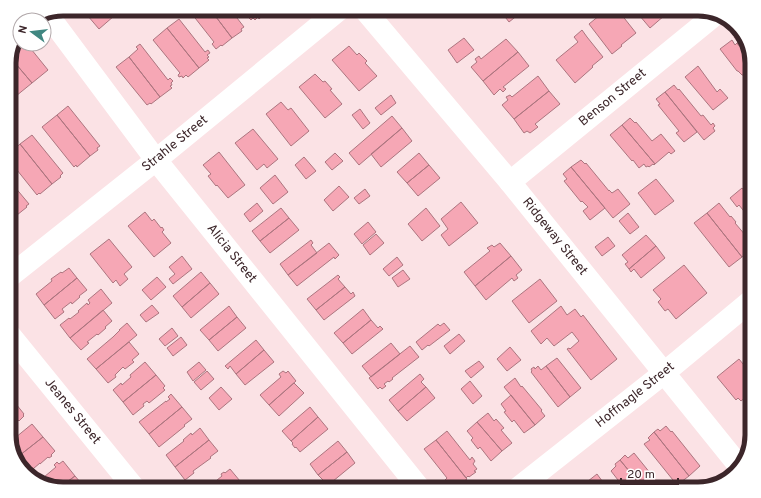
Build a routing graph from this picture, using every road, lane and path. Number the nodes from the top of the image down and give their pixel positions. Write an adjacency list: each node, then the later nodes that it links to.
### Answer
1 (331, 16): 5 (street, Strahle Street)
2 (370, 16): 6 (street, Ridgeway Street)
3 (711, 18): 6 (street, Benson Street)
4 (52, 20): 5 (street, Alicia Street)
5 (156, 160): 7 (street, Strahle Street); 13 (street, Alicia Street)
6 (510, 182): 10 (street, Ridgeway Street)
7 (16, 271)
8 (745, 306): 10 (street, Hoffnagle Street)
9 (16, 343): 12 (street, Jeanes Street)
10 (664, 373): 11 (street, Ridgeway Street); 14 (street, Hoffnagle Street)
11 (736, 463)
12 (129, 482)
13 (414, 482)
14 (526, 482)

